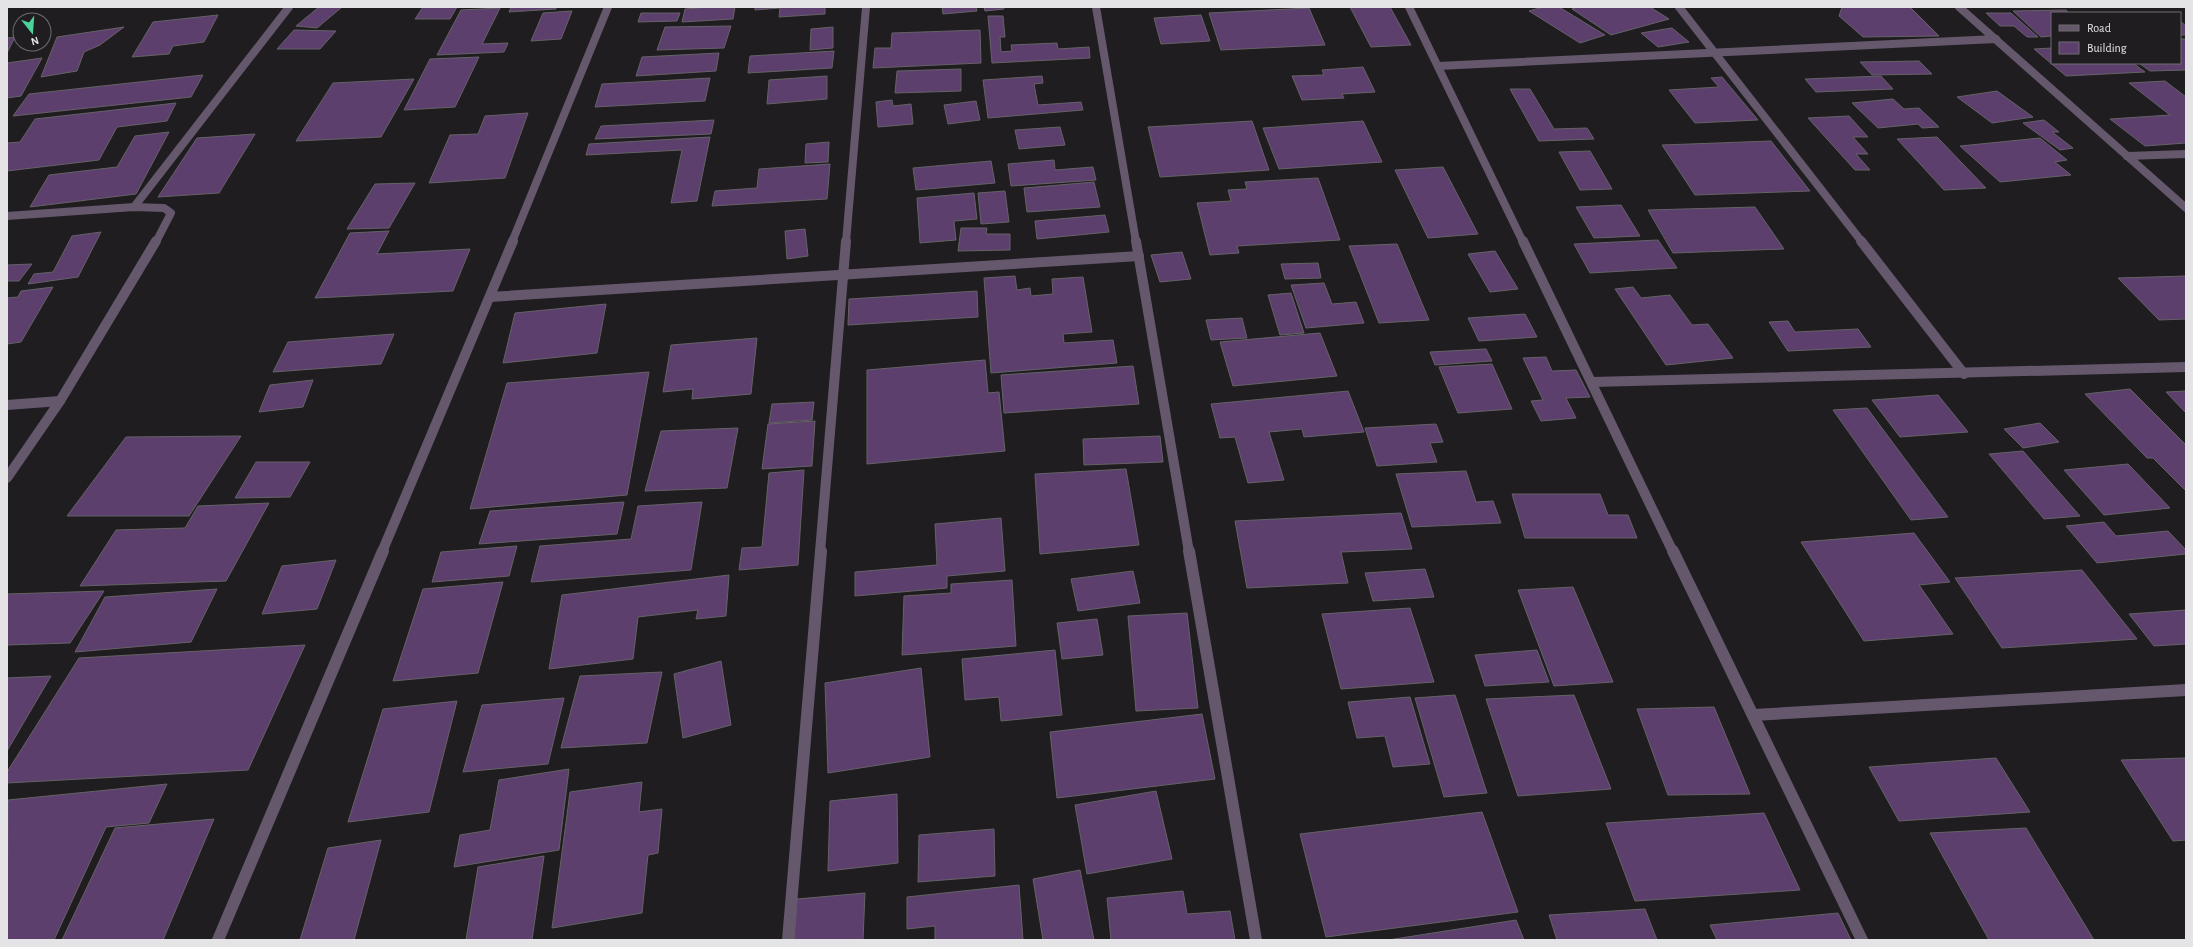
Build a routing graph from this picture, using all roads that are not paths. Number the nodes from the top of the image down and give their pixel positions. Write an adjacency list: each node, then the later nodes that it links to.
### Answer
1 (289, 7): 13 (street)
2 (608, 7): 18 (street)
3 (866, 7): 17 (street)
4 (1096, 7): 16 (street)
5 (1409, 7): 10 (street)
6 (1679, 7): 9 (street)
7 (1959, 7): 8 (street)
8 (1996, 39): 9 (street); 12 (street)
9 (1715, 54): 10 (street); 20 (street)
10 (1438, 66): 21 (street)
11 (2186, 154): 12 (street)
12 (2127, 156): 14 (street)
13 (134, 207): 15 (street); 22 (street)
14 (2186, 208)
15 (7, 216)
16 (1139, 256): 17 (street); 29 (street)
17 (843, 275): 18 (street); 28 (street)
18 (490, 297): 27 (street)
19 (2186, 367): 20 (street)
20 (1964, 374): 21 (street)
21 (1592, 382): 26 (street)
22 (60, 401): 23 (street); 24 (street)
23 (7, 404)
24 (7, 478)
25 (2186, 690): 26 (street)
26 (1754, 715): 30 (street)
27 (218, 940)
28 (788, 940)
29 (1256, 940)
30 (1862, 940)

